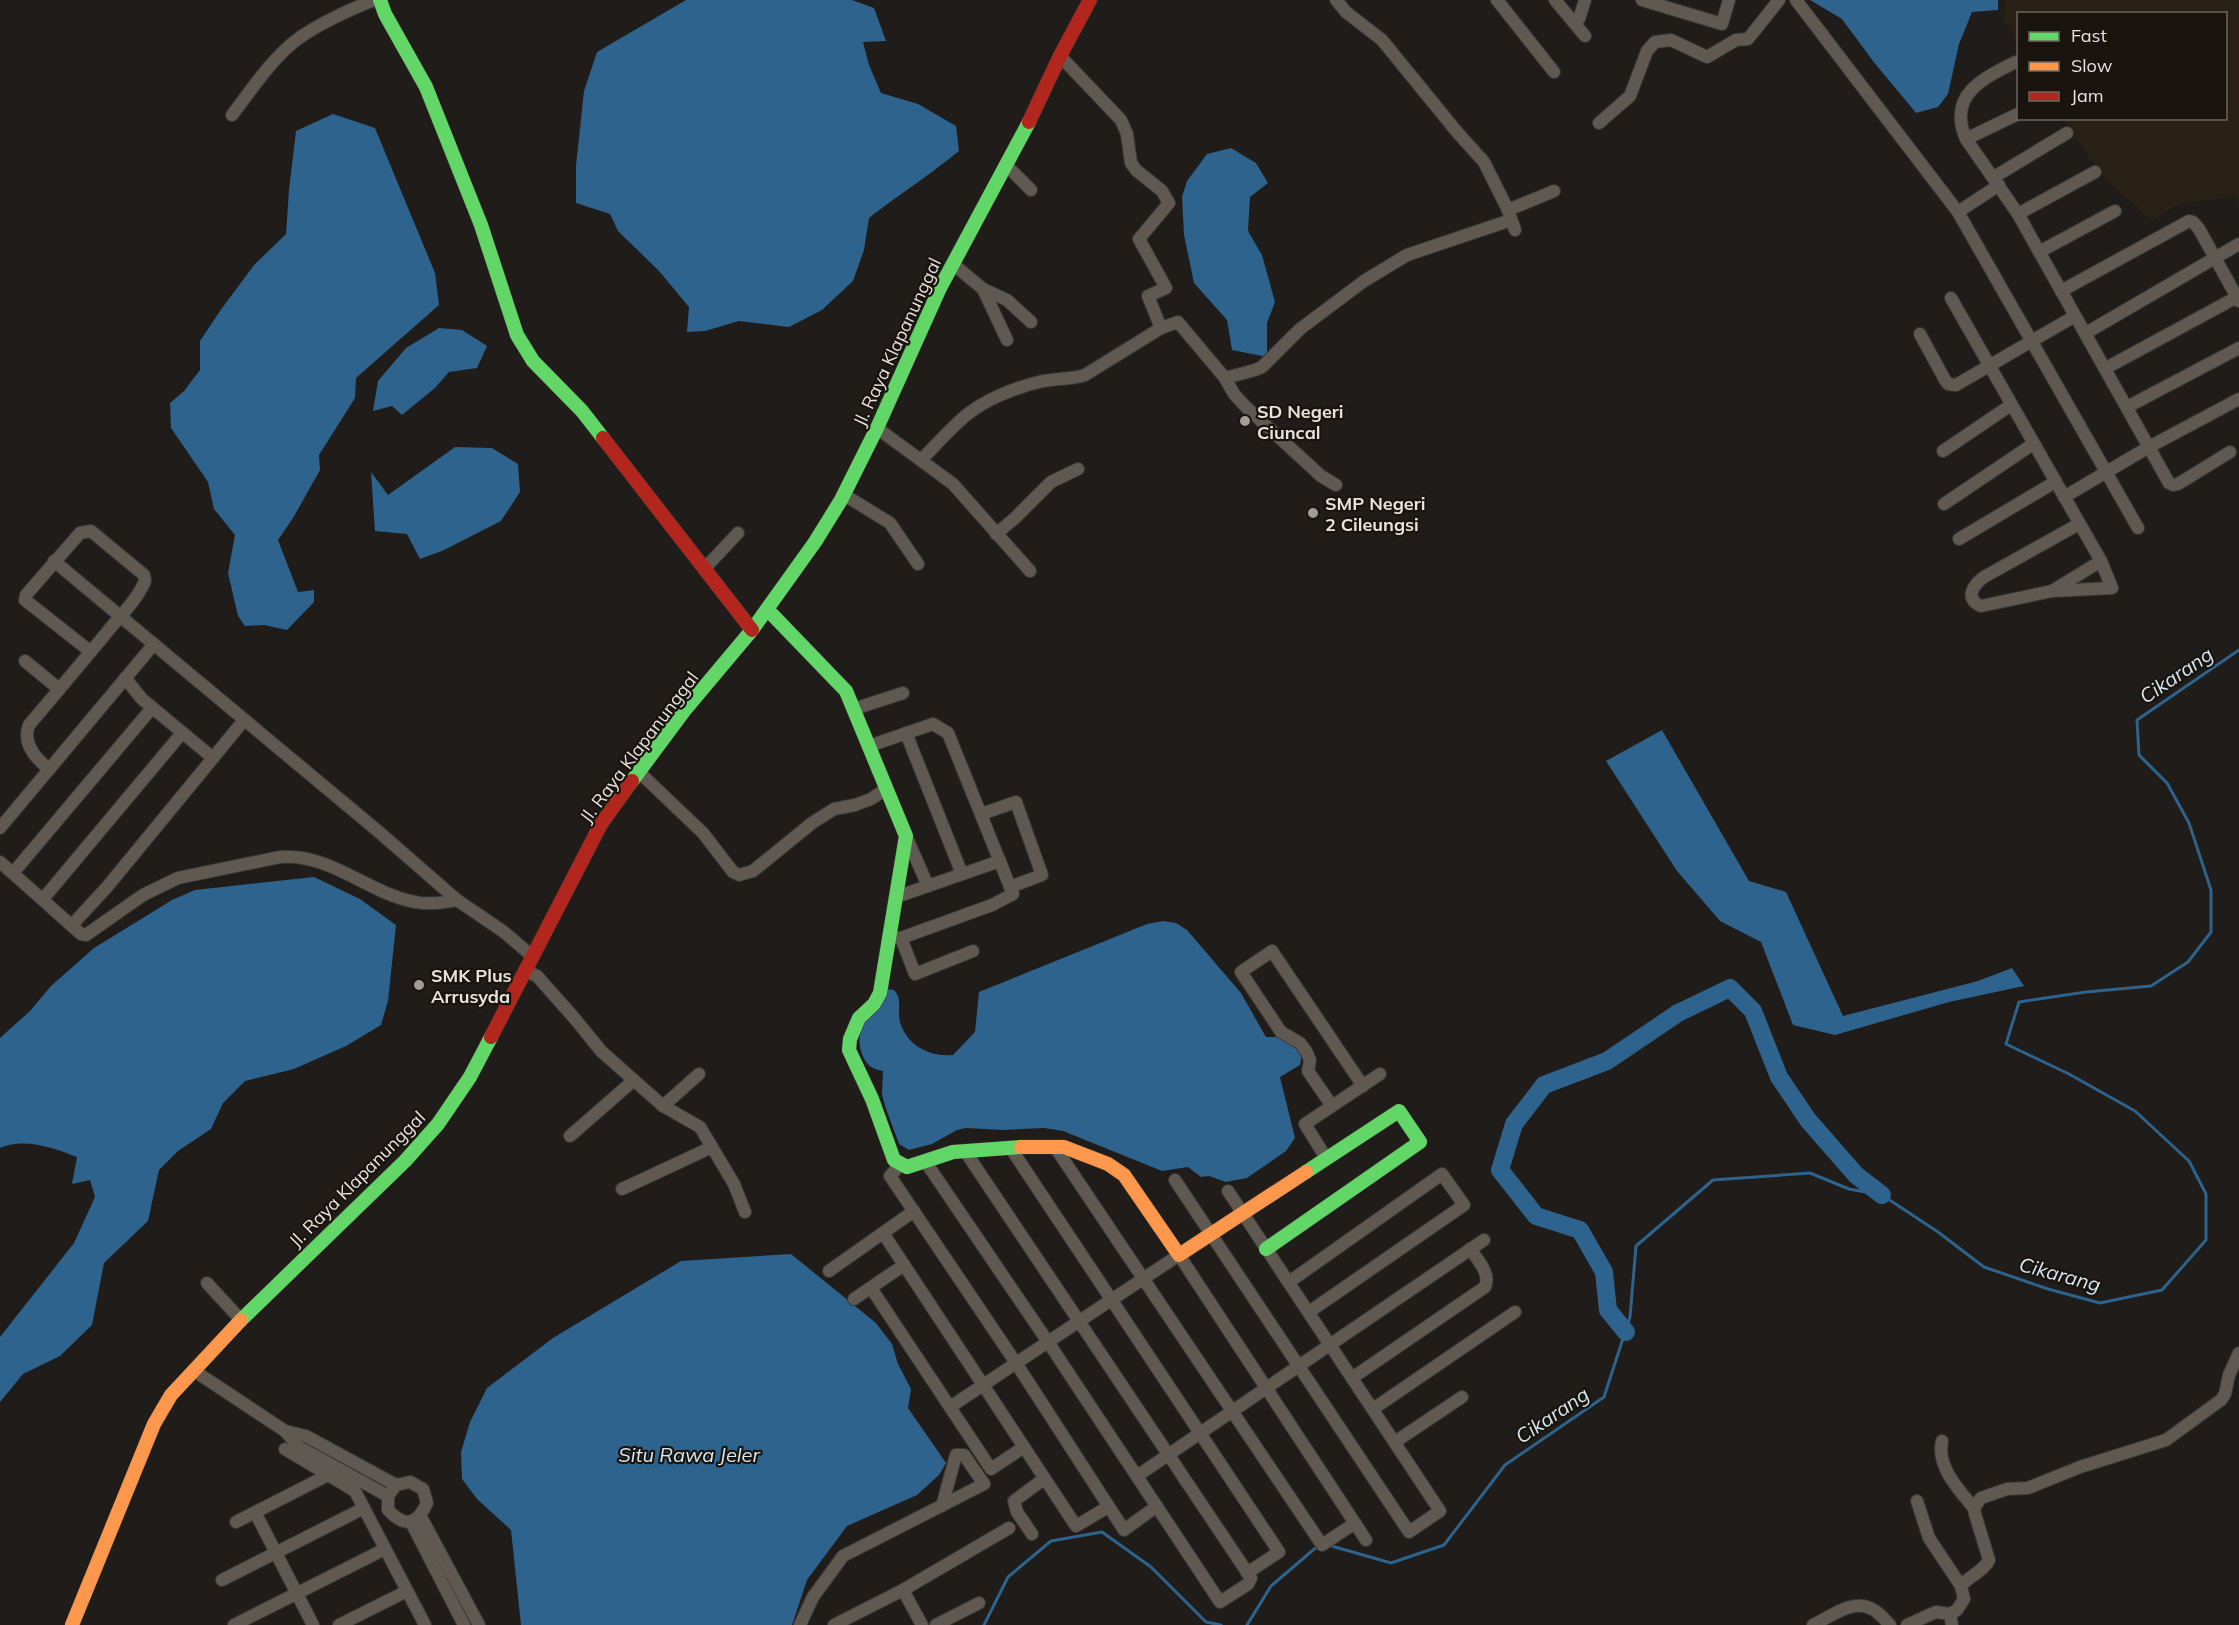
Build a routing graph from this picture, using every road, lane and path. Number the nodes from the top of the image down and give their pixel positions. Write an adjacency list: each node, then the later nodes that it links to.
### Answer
1 (374, 0): 17 (street)
2 (380, 0): 74 (street)
3 (1090, 0): 14 (street, Jl. Raya Klapanunggal)
4 (1336, 0): 30 (street)
5 (1497, 0): 16 (street)
6 (1555, 0): 13 (street)
7 (1585, 0): 12 (street)
8 (1642, 0): 9 (street)
9 (1730, 0)
10 (1779, 0): 19 (street)
11 (1796, 0): 28 (street)
12 (1579, 19)
13 (1585, 36)
14 (1060, 56): 22 (street, Jl. Raya Klapanunggal); 41 (street)
15 (2016, 62): 21 (street)
16 (1554, 72)
17 (232, 115)
18 (2017, 115): 21 (street)
19 (1599, 123)
20 (2067, 133): 24 (street)
21 (1966, 139): 24 (street)
22 (1006, 165): 25 (street); 34 (street, Jl. Raya Klapanunggal)
23 (2095, 172): 29 (street)
24 (1996, 181): 28 (street); 29 (street)
25 (1031, 190)
26 (1554, 191): 30 (street)
27 (2115, 211): 32 (street)
28 (1958, 212): 45 (street)
29 (2018, 214): 32 (street)
30 (1511, 220): 49 (street)
31 (2239, 244): 33 (street)
32 (2039, 252): 36 (street)
33 (2214, 258): 36 (street); 38 (street); 42 (street)
34 (953, 264): 35 (street); 53 (street, Jl. Raya Klapanunggal)
35 (983, 289): 40 (street); 44 (street)
36 (2061, 291): 39 (street)
37 (1952, 298): 47 (street)
38 (2238, 298): 48 (street)
39 (2075, 316): 42 (street); 45 (street)
40 (1031, 322)
41 (1161, 328): 49 (street); 58 (street)
42 (2086, 333): 48 (street)
43 (1920, 334): 47 (street)
44 (1007, 340)
45 (2031, 341): 47 (street); 60 (street)
46 (2239, 348): 52 (street)
47 (1990, 365): 51 (street)
48 (2106, 368): 52 (street)
49 (1225, 378): 62 (street)
50 (2239, 399): 55 (street)
51 (2011, 405): 54 (street); 56 (street)
52 (2127, 407): 55 (street)
53 (877, 428): 58 (street); 64 (street, Jl. Raya Klapanunggal)
54 (2033, 444): 61 (street); 65 (street)
55 (2149, 447): 57 (street); 60 (street)
56 (1943, 451)
57 (2230, 452)
58 (921, 460): 69 (street)
59 (1078, 469): 69 (street)
60 (2106, 472): 63 (street); 67 (street)
61 (2055, 482): 63 (street); 70 (street)
62 (1336, 485)
63 (2064, 497): 66 (street)
64 (841, 500): 73 (street); 77 (street, Jl. Raya Klapanunggal)
65 (1944, 504)
66 (2079, 524): 72 (street); 76 (street)
67 (2138, 528)
68 (738, 533): 74 (street)
69 (996, 534): 75 (street)
70 (1959, 539)
71 (54, 561): 78 (street); 78 (street); 81 (street)
72 (2101, 561): 76 (street); 76 (street)
73 (918, 564)
74 (704, 569): 79 (street)
75 (1030, 571)
76 (2052, 591)
77 (767, 609): 79 (street, Jl. Raya Klapanunggal); 87 (street)
78 (120, 616): 80 (street); 81 (street)
79 (752, 630): 94 (street, Jl. Raya Klapanunggal)
80 (154, 644): 83 (street); 88 (street)
81 (91, 652): 84 (street)
82 (25, 661): 84 (street)
83 (125, 678): 86 (street); 93 (street)
84 (59, 689): 93 (street)
85 (903, 693): 87 (street)
86 (152, 708): 89 (street); 101 (street)
87 (854, 709): 91 (street)
88 (244, 720): 92 (street); 107 (street)
89 (182, 733): 92 (street); 106 (street)
90 (906, 733): 91 (street); 96 (street); 102 (street)
91 (868, 746): 95 (street)
92 (213, 758): 108 (street)
93 (49, 769): 97 (street)
94 (639, 772): 95 (street); 111 (street, Jl. Raya Klapanunggal)
95 (886, 789): 98 (street)
96 (981, 814): 99 (street); 104 (street)
97 (0, 828)
98 (906, 836): 103 (street); 105 (street)
99 (1000, 861): 102 (street); 104 (street)
100 (0, 862): 101 (street)
101 (13, 873): 106 (street)
102 (962, 874): 103 (street)
103 (928, 886): 105 (street)
104 (1010, 887): 109 (street)
105 (896, 897): 109 (street)
106 (43, 899): 108 (street)
107 (456, 900): 108 (street); 111 (street)
108 (72, 925)
109 (895, 938): 110 (street); 126 (street)
110 (974, 951)
111 (532, 956): 112 (street, Jl. Raya Klapanunggal)
112 (525, 971): 115 (street); 149 (street, Jl. Raya Klapanunggal)
113 (699, 1074): 117 (street)
114 (1380, 1074): 116 (street)
115 (634, 1080): 117 (street); 119 (street)
116 (1363, 1086): 118 (street); 118 (street)
117 (663, 1106): 120 (street)
118 (1332, 1106): 124 (street)
119 (570, 1136)
120 (712, 1147): 128 (street); 131 (street)
121 (1010, 1147): 122 (street); 123 (street); 146 (street)
122 (1055, 1147): 138 (street); 141 (street)
123 (966, 1150): 125 (street); 150 (street)
124 (1326, 1158): 132 (street); 136 (street)
125 (925, 1161): 126 (street); 151 (street)
126 (900, 1165): 130 (street)
127 (1175, 1180): 134 (street)
128 (622, 1189)
129 (1228, 1191): 132 (street)
130 (914, 1211): 133 (street); 154 (street)
131 (745, 1212)
132 (1243, 1214): 134 (street); 136 (street)
133 (883, 1233): 139 (street); 140 (street)
134 (1211, 1234): 138 (street); 155 (street)
135 (1484, 1240): 137 (street)
136 (1266, 1249): 142 (street)
137 (1470, 1249): 152 (street); 157 (street)
138 (1179, 1256): 141 (street); 159 (street)
139 (904, 1265): 144 (street); 158 (street)
140 (829, 1271)
141 (1143, 1279): 146 (street); 163 (street)
142 (1288, 1282): 147 (street); 147 (street)
143 (207, 1283): 149 (street)
144 (871, 1287): 145 (street); 161 (street)
145 (855, 1299)
146 (1112, 1300): 150 (street); 165 (street)
147 (1308, 1312): 152 (street)
148 (1515, 1312): 162 (street)
149 (241, 1320): 156 (street, Jl. Raya Klapanunggal)
150 (1080, 1321): 151 (street); 170 (street)
151 (1048, 1342): 154 (street); 172 (street)
152 (1330, 1346): 155 (street); 157 (street)
153 (2239, 1353): 181 (street)
154 (1016, 1363): 158 (street); 179 (street)
155 (1299, 1367): 159 (street); 166 (street)
156 (193, 1370): 164 (street); 199 (street, Jl. Raya Klapanunggal)
157 (1352, 1378): 162 (street)
158 (983, 1385): 161 (street); 168 (street)
159 (1266, 1389): 163 (street); 185 (street)
160 (1462, 1398): 166 (street)
161 (950, 1407): 168 (street)
162 (1373, 1409): 166 (street)
163 (1233, 1412): 165 (street); 185 (street)
164 (285, 1431): 174 (street); 175 (street)
165 (1201, 1433): 170 (street); 191 (street)
166 (1395, 1442)
167 (1942, 1442): 181 (street)
168 (1024, 1447): 173 (street)
169 (285, 1449): 171 (street)
170 (1169, 1455): 172 (street); 191 (street)
171 (328, 1475): 180 (street); 182 (street)
172 (1137, 1476): 178 (street)
173 (1044, 1479): 179 (street); 187 (street)
174 (396, 1485): 175 (street); 183 (street)
175 (388, 1496): 183 (street)
176 (1917, 1501): 193 (street)
177 (942, 1506): 206 (street)
178 (1157, 1506): 179 (street); 191 (street)
179 (1108, 1507)
180 (364, 1508): 189 (street); 190 (street)
181 (1974, 1508): 193 (street)
182 (255, 1512): 184 (street); 190 (street)
183 (416, 1520): 204 (street); 205 (street)
184 (236, 1522)
185 (1355, 1523): 188 (street)
186 (1009, 1528): 194 (street)
187 (1032, 1534)
188 (1366, 1540)
189 (385, 1549): 195 (street); 196 (street)
190 (276, 1552): 192 (street); 196 (street)
191 (1247, 1573)
192 (222, 1580)
193 (1961, 1586): 198 (street)
194 (903, 1590): 207 (street); 208 (street)
195 (407, 1591): 202 (street); 203 (street)
196 (297, 1593): 200 (street); 201 (street)
197 (979, 1604): 209 (street)
198 (1951, 1619): 212 (street)
199 (72, 1625)
200 (234, 1625)
201 (314, 1625)
202 (339, 1625)
203 (424, 1625)
204 (464, 1625)
205 (479, 1625)
206 (800, 1625)
207 (834, 1625)
208 (922, 1625)
209 (936, 1625)
210 (1813, 1625): 211 (street)
211 (1890, 1625)
212 (1907, 1625)

